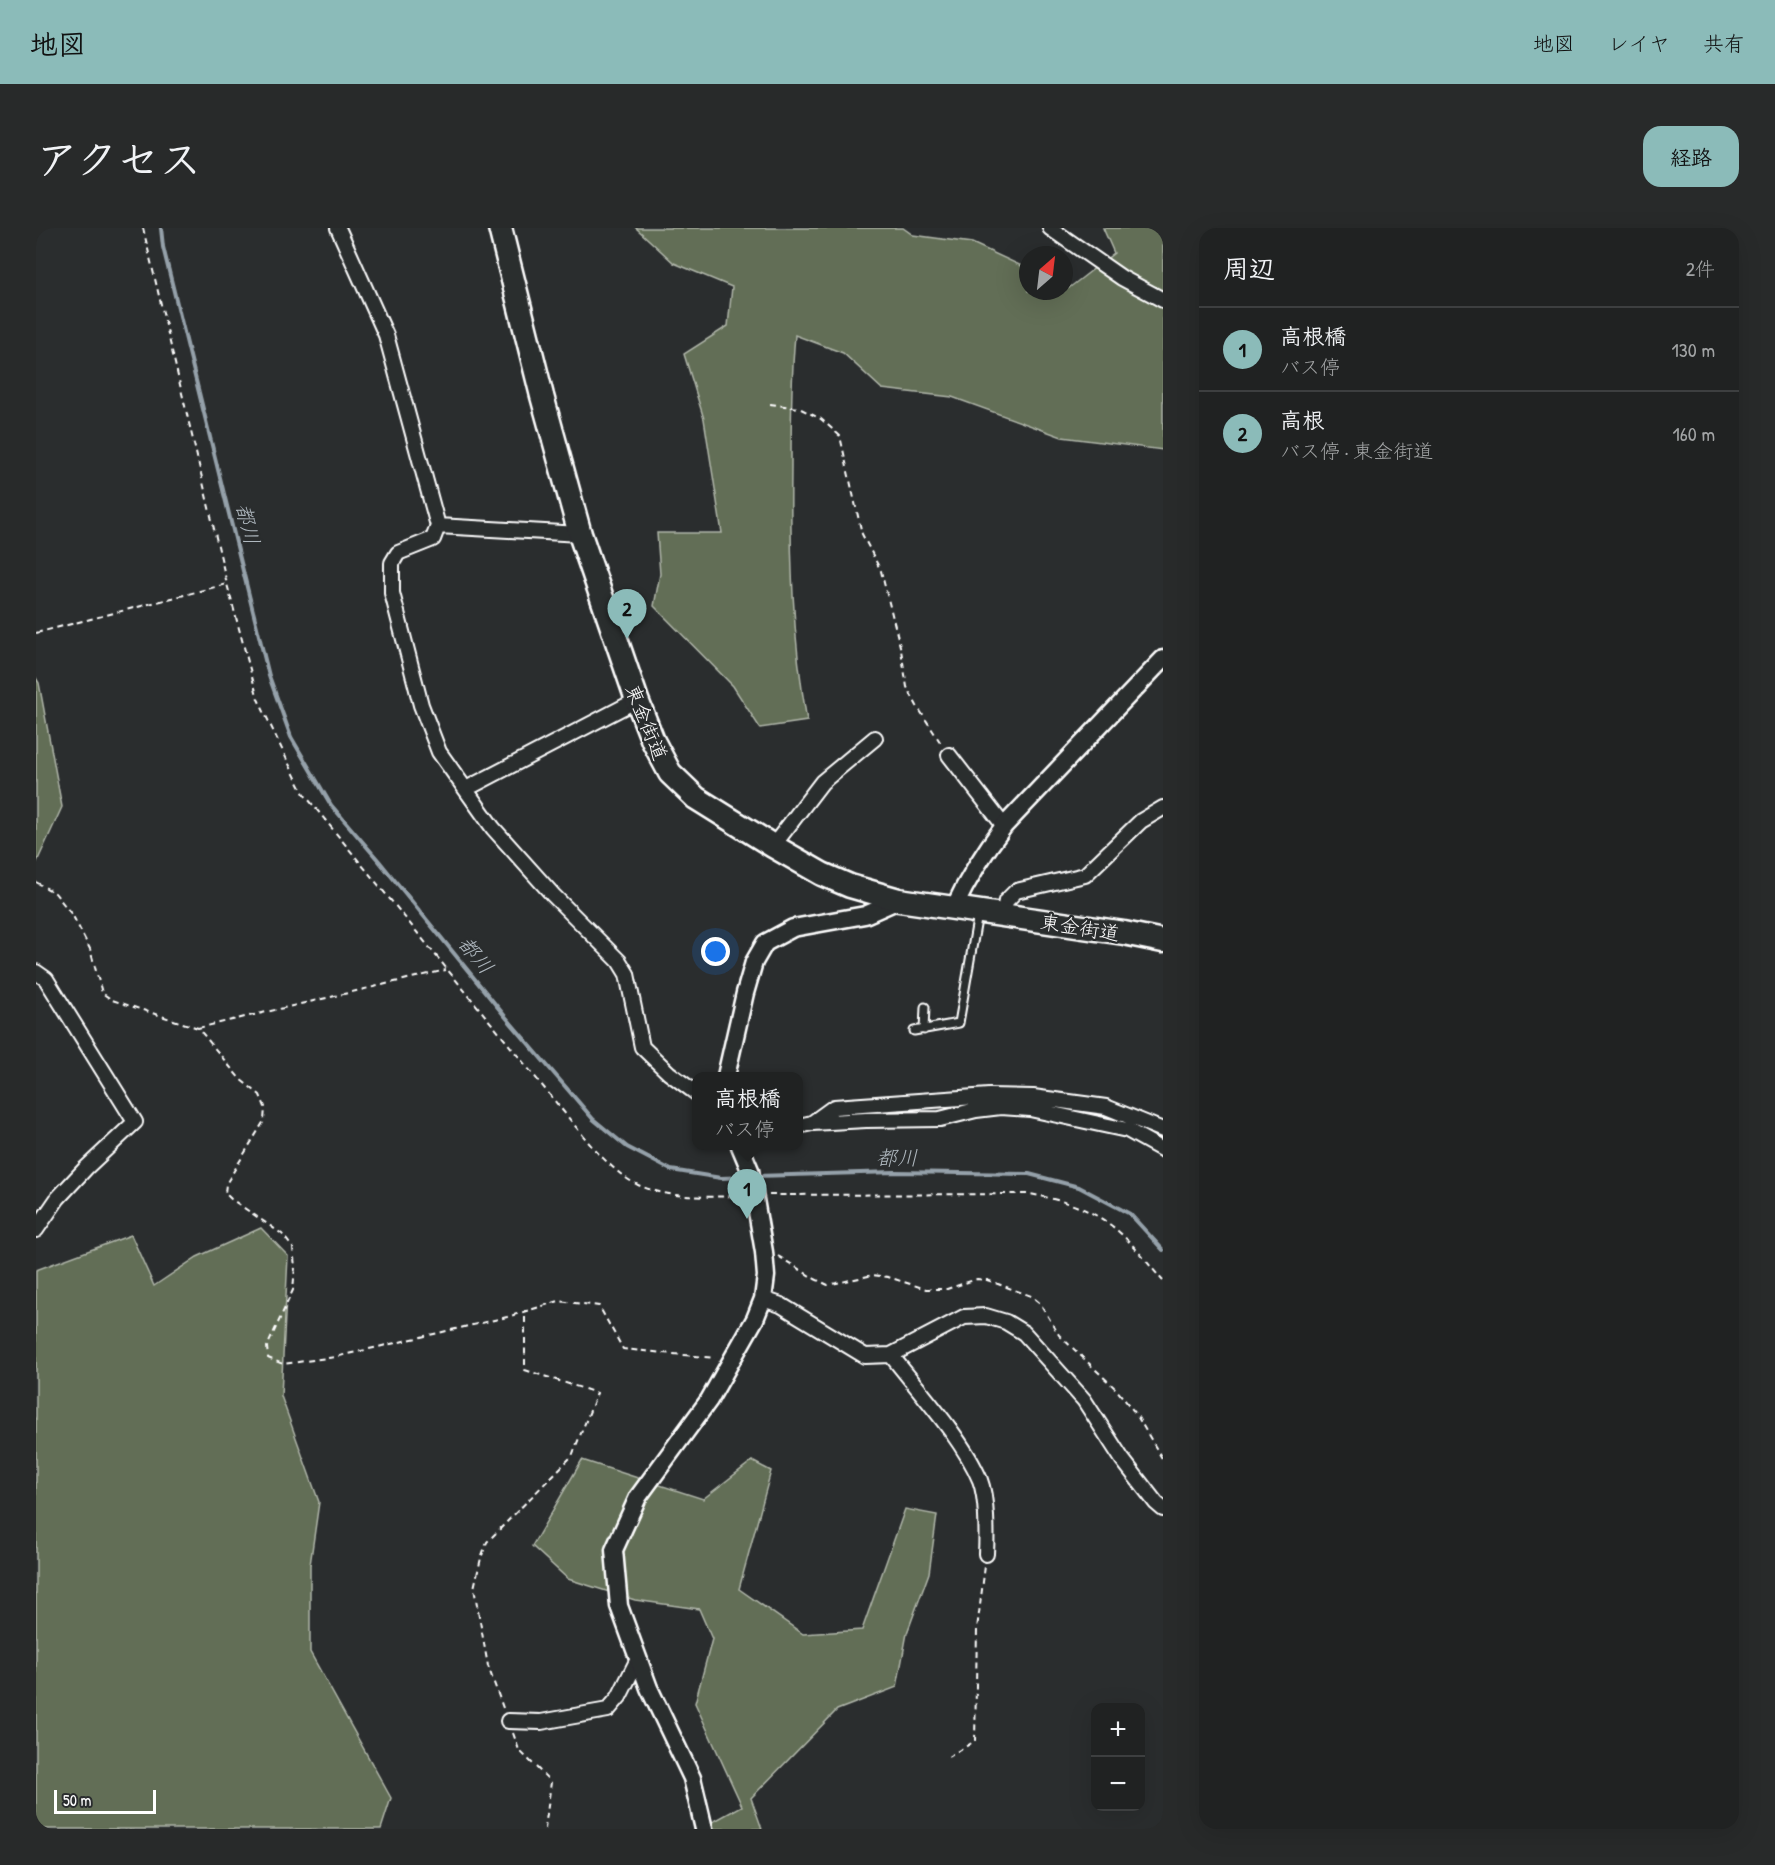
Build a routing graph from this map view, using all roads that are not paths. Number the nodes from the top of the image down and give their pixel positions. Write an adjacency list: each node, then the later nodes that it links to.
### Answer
1 (338, 228): 5 (street)
2 (500, 228): 6 (highway, 東金街道)
3 (1050, 228): 4 (street)
4 (1163, 300)
5 (438, 526): 6 (street); 11 (street)
6 (580, 534): 8 (highway, 東金街道)
7 (1163, 659): 13 (street)
8 (637, 700): 11 (street); 14 (highway, 東金街道)
9 (875, 738): 14 (street)
10 (949, 755): 13 (street)
11 (466, 789): 25 (street)
12 (1163, 808): 18 (street)
13 (1004, 826): 16 (street)
14 (773, 846): 15 (highway, 東金街道)
15 (899, 900): 16 (highway, 東金街道); 24 (street)
16 (954, 908): 17 (highway, 東金街道)
17 (978, 911): 18 (highway, 東金街道); 22 (lane)
18 (1003, 915): 19 (highway, 東金街道)
19 (1163, 941)
20 (36, 972): 30 (street)
21 (925, 1007): 22 (lane)
22 (924, 1030): 23 (lane)
23 (914, 1031)
24 (727, 1072)
25 (692, 1090)
26 (805, 1125): 27 (street); 29 (street)
27 (1163, 1130)
28 (742, 1150): 31 (street)
29 (1163, 1150)
30 (36, 1230)
31 (763, 1299): 32 (street); 35 (street)
32 (891, 1355): 33 (street); 34 (street)
33 (1163, 1509)
34 (986, 1554)
35 (638, 1659): 36 (street); 37 (street)
36 (508, 1721)
37 (704, 1829)

